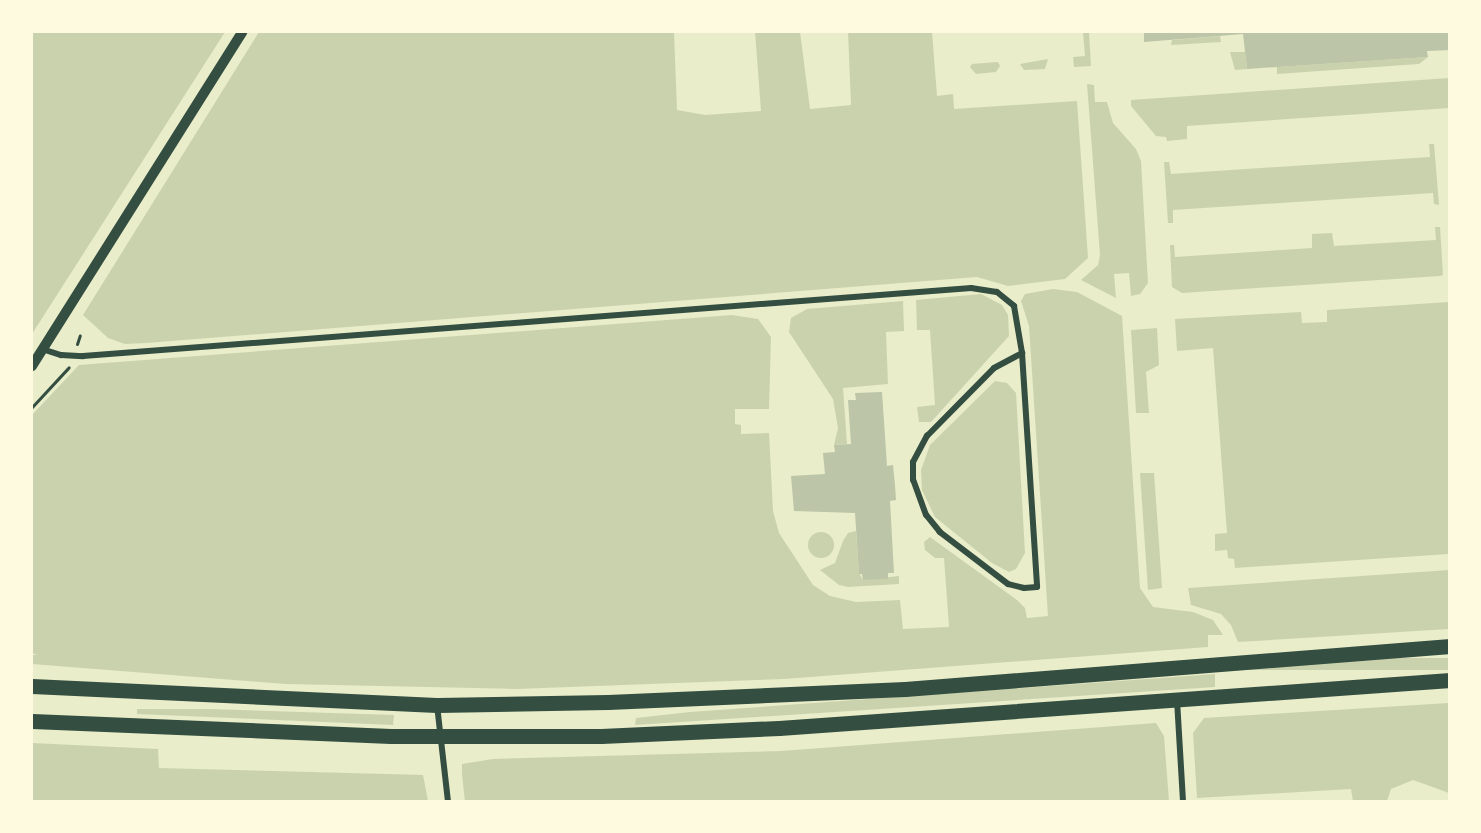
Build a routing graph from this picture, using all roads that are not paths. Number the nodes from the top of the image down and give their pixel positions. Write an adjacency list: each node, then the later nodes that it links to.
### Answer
1 (242, 32): 2 (street)
2 (42, 349): 3 (street); 4 (street)
3 (1022, 353): 3 (street)
4 (32, 366)
5 (1449, 646): 9 (main road)
6 (1449, 680): 8 (main road)
7 (32, 686): 9 (main road)
8 (1177, 699): 11 (main road); 13 (street)
9 (437, 705): 11 (street)
10 (32, 721): 11 (main road)
11 (438, 737): 12 (street)
12 (448, 801)
13 (1183, 801)

